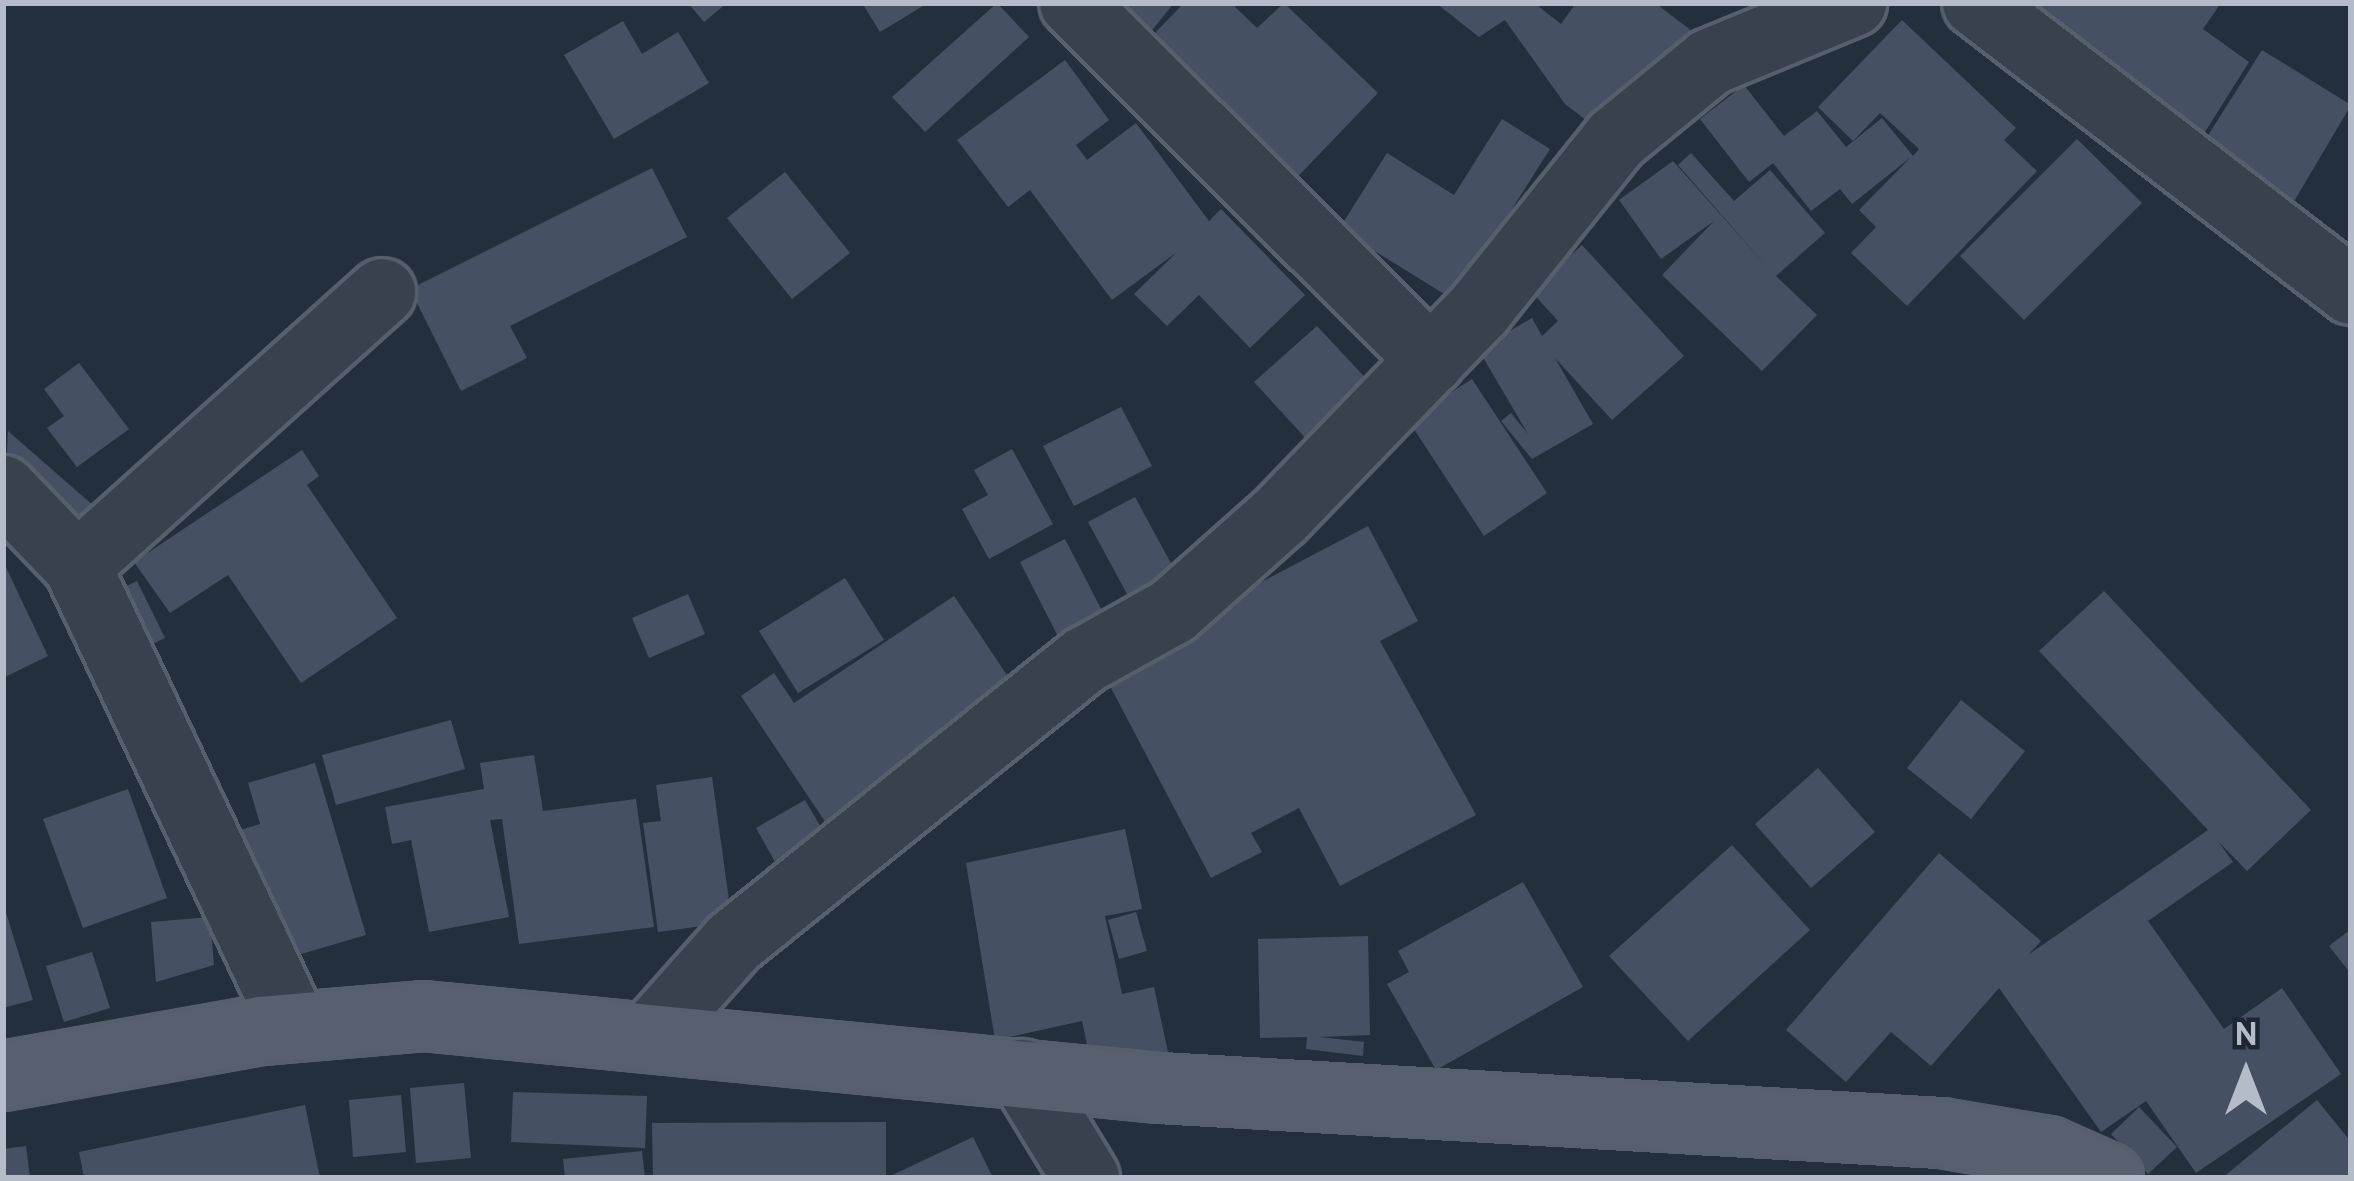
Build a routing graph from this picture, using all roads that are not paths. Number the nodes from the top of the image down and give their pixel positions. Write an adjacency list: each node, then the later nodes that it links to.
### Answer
1 (1073, 3): 6 (street)
2 (1853, 3): 6 (street)
3 (1976, 3): 4 (street)
4 (2351, 291)
5 (382, 292): 8 (street)
6 (1431, 360): 10 (street)
7 (3, 489): 8 (street)
8 (77, 566): 9 (street)
9 (294, 1026): 10 (main road); 12 (main road)
10 (652, 1034): 11 (main road)
11 (1022, 1073): 13 (street); 14 (main road)
12 (3, 1076)
13 (1086, 1178)
14 (2109, 1178)

